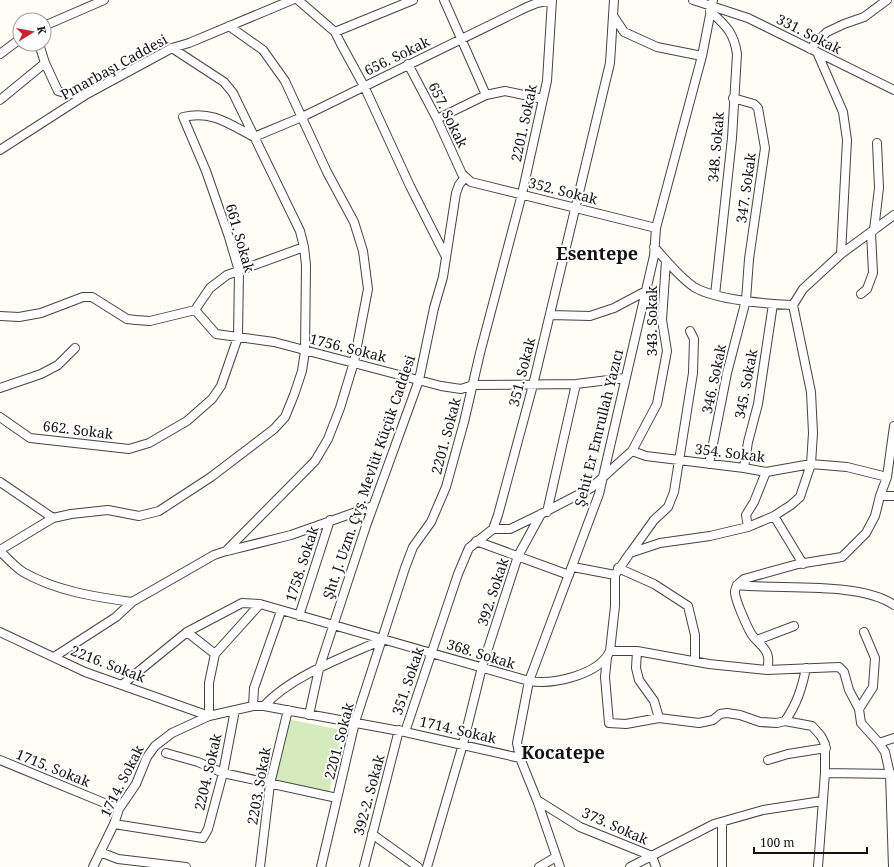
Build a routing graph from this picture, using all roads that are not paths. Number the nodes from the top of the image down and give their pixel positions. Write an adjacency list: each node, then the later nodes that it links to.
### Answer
1 (89, 0): 12 (street)
2 (104, 0): 12 (street)
3 (292, 0): 15 (street, Pınarbaşı Caddesi)
4 (298, 0): 16 (street)
5 (413, 0): 16 (street)
6 (444, 0): 17 (street)
7 (552, 0): 17 (street, 656. Sokak); 31 (street, 2201. Sokak)
8 (614, 0): 13 (street, 351. Sokak)
9 (693, 0): 11 (street, 331. Sokak)
10 (887, 0): 20 (street)
11 (711, 6): 20 (street, 331. Sokak); 23 (street, Şehit Er Emrullah Yazıcı); 30 (street, 348. Sokak)
12 (84, 8): 14 (street)
13 (614, 17): 23 (street); 40 (street, 351. Sokak)
14 (52, 22)
15 (229, 26): 19 (street, Pınarbaşı Caddesi); 33 (street)
16 (335, 32): 26 (street)
17 (461, 39): 25 (street, 656. Sokak); 29 (street)
18 (12, 45): 22 (street)
19 (172, 48): 28 (street, Pınarbaşı Caddesi); 35 (street)
20 (814, 51): 27 (street, 331. Sokak); 46 (street)
21 (42, 52): 24 (street)
22 (0, 54)
23 (702, 56): 42 (street, Şehit Er Emrullah Yazıcı)
24 (45, 63): 28 (street); 32 (street)
25 (408, 64): 26 (street, 656. Sokak); 34 (street, 657. Sokak)
26 (364, 86): 33 (street, 656. Sokak); 47 (street)
27 (894, 90)
28 (87, 94): 37 (street, Pınarbaşı Caddesi)
29 (486, 94): 31 (street); 34 (street)
30 (733, 98): 52 (street, 348. Sokak); 53 (street, 347. Sokak)
31 (543, 99): 39 (street, 2201. Sokak)
32 (0, 100)
33 (302, 117): 35 (street, 656. Sokak); 63 (street)
34 (437, 119): 38 (street, 657. Sokak)
35 (254, 137): 44 (street); 49 (street, 661. Sokak)
36 (877, 143): 43 (street)
37 (0, 150)
38 (465, 177): 39 (street, 352. Sokak); 47 (street)
39 (522, 194): 40 (street, 352. Sokak); 66 (street, 2201. Sokak)
40 (575, 207): 42 (street, 352. Sokak); 57 (street, 351. Sokak)
41 (894, 215): 43 (street)
42 (656, 228): 45 (street, Şehit Er Emrullah Yazıcı)
43 (873, 231): 46 (street); 51 (street)
44 (304, 247): 49 (street); 62 (street)
45 (654, 247): 48 (street); 50 (street, Şehit Er Emrullah Yazıcı)
46 (841, 254): 55 (street)
47 (445, 256): 65 (street, Şht. J. Uzm. Çvş. Mevlüt Küçük Caddesi)
48 (666, 261): 52 (street); 73 (street, 343. Sokak)
49 (239, 271): 56 (street); 60 (street, 661. Sokak)
50 (646, 291): 57 (street); 64 (street, Şehit Er Emrullah Yazıcı)
51 (861, 294)
52 (715, 295): 53 (street)
53 (746, 300): 54 (street); 75 (street, 346. Sokak)
54 (773, 304): 55 (street); 77 (street, 345. Sokak)
55 (794, 305): 76 (street)
56 (195, 310): 58 (street); 60 (street, 1756. Sokak)
57 (550, 315): 68 (street, 351. Sokak)
58 (0, 316)
59 (690, 331): 74 (street)
60 (238, 337): 62 (street, 1756. Sokak); 72 (street, 661. Sokak)
61 (75, 348): 69 (street)
62 (305, 351): 63 (street, 1756. Sokak); 87 (street)
63 (354, 362): 65 (street, 1756. Sokak); 93 (street)
64 (625, 378): 67 (street, 1756. Sokak); 80 (street, Şehit Er Emrullah Yazıcı)
65 (419, 380): 66 (street, 1756. Sokak); 84 (street, Şht. J. Uzm. Çvş. Mevlüt Küçük Caddesi)
66 (472, 384): 68 (street, 1756. Sokak); 111 (street, 2201. Sokak)
67 (576, 384): 68 (street, 1756. Sokak); 85 (street, 392. Sokak)
68 (532, 385): 90 (street, 351. Sokak)
69 (0, 388)
70 (0, 417): 72 (street, 662. Sokak)
71 (894, 426): 79 (street)
72 (135, 447)
73 (632, 451): 74 (street, 354. Sokak); 80 (street, 343. Sokak)
74 (680, 460): 75 (street, 354. Sokak); 94 (street)
75 (710, 464): 77 (street, 354. Sokak)
76 (811, 464): 78 (street, 354. Sokak); 79 (street, 354. Sokak); 86 (street)
77 (744, 468): 78 (street, 354. Sokak)
78 (766, 472): 89 (street)
79 (886, 477): 82 (street)
80 (602, 478): 85 (street, 343. Sokak); 97 (street, Şehit Er Emrullah Yazıcı)
81 (0, 482): 87 (street)
82 (880, 496): 83 (street); 96 (street)
83 (894, 496)
84 (374, 506): 88 (street); 106 (street, Şht. J. Uzm. Çvş. Mevlüt Küçük Caddesi)
85 (544, 513): 90 (street, 343. Sokak); 95 (street, 392. Sokak)
86 (774, 516): 89 (street); 96 (street)
87 (53, 518): 92 (street)
88 (330, 520): 93 (street); 105 (street, 1758. Sokak)
89 (748, 527): 94 (street)
90 (493, 530): 91 (street, 351. Sokak)
91 (476, 541): 95 (street); 114 (street, 351. Sokak)
92 (0, 551): 101 (street)
93 (226, 551): 101 (street)
94 (630, 553): 98 (street)
95 (518, 556): 99 (street); 119 (street, 392. Sokak)
96 (803, 564): 100 (street)
97 (573, 567): 98 (street); 99 (street, Şehit Er Emrullah Yazıcı)
98 (616, 572): 116 (street); 118 (street)
99 (569, 575): 123 (street, Şehit Er Emrullah Yazıcı)
100 (737, 585): 103 (street); 112 (street)
101 (132, 602): 117 (street)
102 (260, 604): 104 (street, 368. Sokak); 109 (street, 368. Sokak); 115 (street)
103 (894, 605)
104 (281, 611): 105 (street, 368. Sokak); 125 (street, 1758. Sokak)
105 (299, 616): 106 (street, 368. Sokak)
106 (333, 626): 111 (street, 368. Sokak); 120 (street, Şht. J. Uzm. Çvş. Mevlüt Küçük Caddesi)
107 (794, 626): 112 (street)
108 (0, 632): 117 (street, 2216. Sokak)
109 (187, 632): 115 (street); 124 (street, 368. Sokak)
110 (864, 632): 127 (street)
111 (382, 640): 114 (street, 368. Sokak); 120 (street); 134 (street, 2201. Sokak)
112 (757, 640): 122 (street)
113 (637, 651): 116 (street); 118 (street); 132 (street)
114 (432, 652): 119 (street, 368. Sokak); 135 (street, 351. Sokak)
115 (215, 654): 131 (street)
116 (608, 654): 123 (street, 368. Sokak); 132 (street)
117 (54, 656): 124 (street, 2216. Sokak)
118 (695, 660): 122 (street)
119 (482, 667): 123 (street, 368. Sokak); 138 (street, 392. Sokak)
120 (319, 668): 126 (street); 130 (street, Şht. J. Uzm. Çvş. Mevlüt Küçük Caddesi)
121 (806, 668): 122 (street); 127 (street); 133 (street)
122 (767, 670)
123 (529, 681): 141 (street, Şehit Er Emrullah Yazıcı)
124 (123, 684): 131 (street, 2216. Sokak)
125 (253, 706): 126 (street, 1714. Sokak); 128 (street, 1714. Sokak)
126 (264, 706): 129 (street, 1714. Sokak)
127 (859, 708): 137 (street)
128 (235, 710): 131 (street, 1714. Sokak); 144 (street, 2204. Sokak)
129 (288, 710): 130 (street, 1714. Sokak); 147 (street, 2203. Sokak)
130 (308, 715): 134 (street, 1714. Sokak)
131 (209, 716): 151 (street, 1714. Sokak)
132 (659, 718): 133 (street)
133 (785, 721): 139 (street)
134 (356, 722): 135 (street, 1714. Sokak); 148 (street, 2201. Sokak)
135 (402, 731): 138 (street, 1714. Sokak); 154 (street, 392-2. Sokak)
136 (894, 738): 137 (street)
137 (879, 743): 146 (street)
138 (463, 744): 141 (street, 1714. Sokak); 164 (street, 392. Sokak)
139 (826, 748): 143 (street); 145 (street)
140 (166, 753): 144 (street)
141 (520, 758): 149 (street, Şehit Er Emrullah Yazıcı)
142 (0, 760): 151 (street, 1715. Sokak)
143 (768, 760)
144 (223, 773): 147 (street); 153 (street, 2204. Sokak)
145 (825, 773): 146 (street); 150 (street)
146 (892, 774): 171 (street)
147 (270, 784): 148 (street); 160 (street, 2203. Sokak)
148 (338, 798): 161 (street, 2201. Sokak)
149 (537, 800): 156 (street, 373. Sokak); 157 (street, Şehit Er Emrullah Yazıcı)
150 (822, 801): 152 (street); 170 (street)
151 (119, 809): 153 (street, 1714. Sokak)
152 (722, 822): 156 (street); 169 (street)
153 (114, 824): 155 (street, 1714. Sokak)
154 (372, 834): 162 (street, 392-2. Sokak); 163 (street)
155 (100, 852): 158 (street, 1714. Sokak); 159 (street)
156 (652, 856): 167 (street); 168 (street, 373. Sokak)
157 (556, 857): 165 (street); 166 (street, Şehit Er Emrullah Yazıcı)
158 (92, 867)
159 (186, 867)
160 (260, 867)
161 (321, 867)
162 (364, 867)
163 (418, 867)
164 (427, 867)
165 (539, 867)
166 (560, 867)
167 (630, 867)
168 (656, 867)
169 (722, 867)
170 (818, 867)
171 (893, 867)

